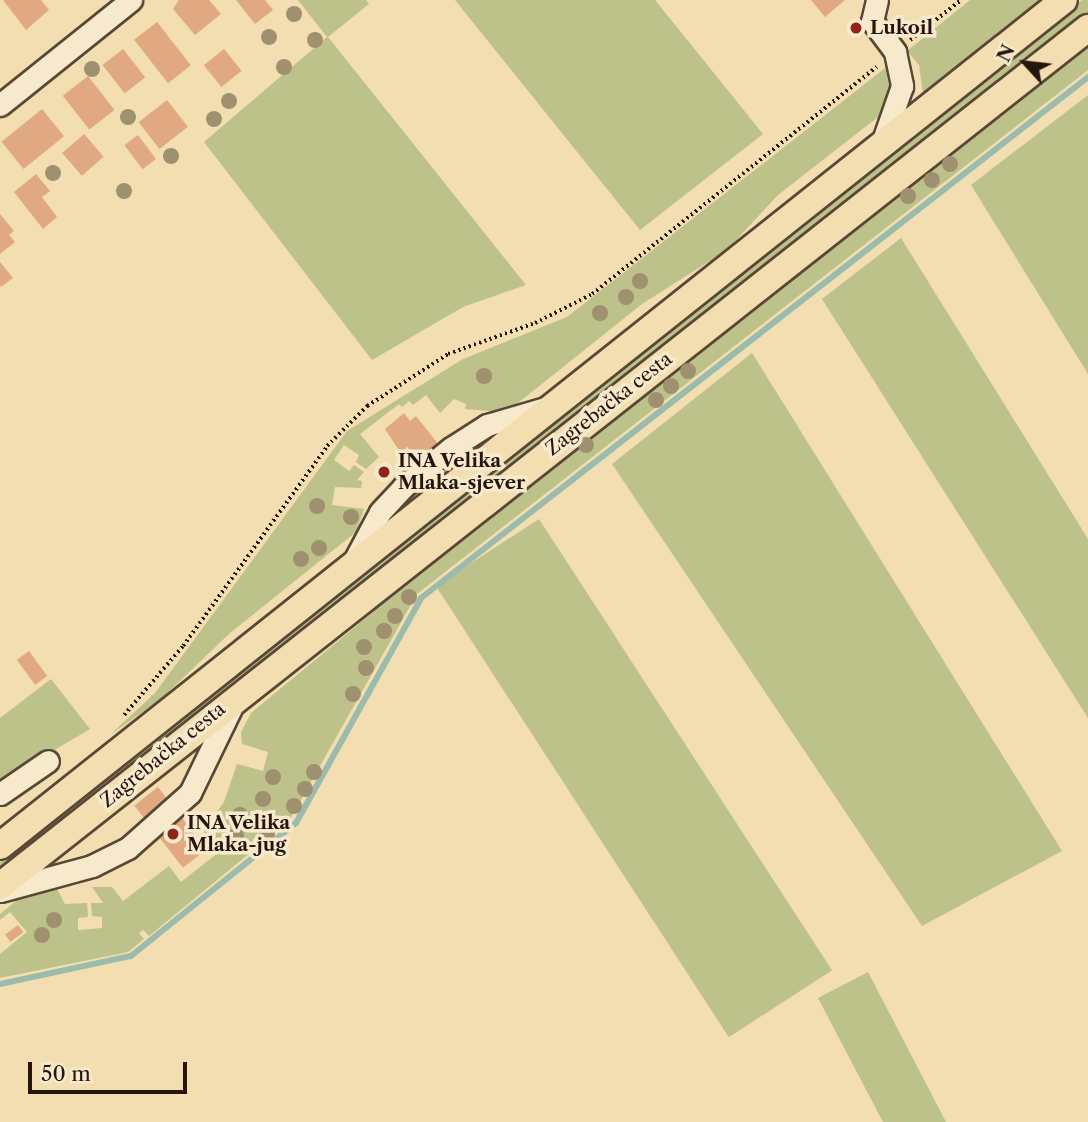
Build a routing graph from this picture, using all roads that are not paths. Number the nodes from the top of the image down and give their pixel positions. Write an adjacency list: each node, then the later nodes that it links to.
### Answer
1 (131, 0): 5 (street)
2 (877, 0): 6 (street)
3 (1063, 0): 6 (main road, Zagrebačka cesta)
4 (1088, 28): 7 (main road, Zagrebačka cesta)
5 (0, 105)
6 (881, 146): 10 (main road, Zagrebačka cesta)
7 (237, 696): 11 (main road, Zagrebačka cesta); 11 (street)
8 (48, 761): 9 (street)
9 (0, 793)
10 (0, 846)
11 (0, 889)

